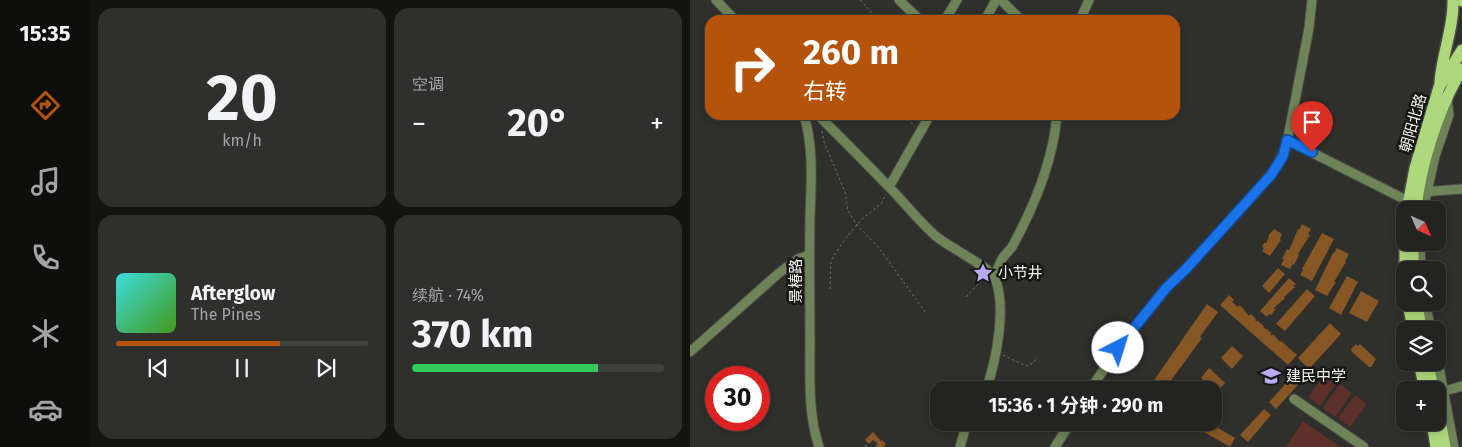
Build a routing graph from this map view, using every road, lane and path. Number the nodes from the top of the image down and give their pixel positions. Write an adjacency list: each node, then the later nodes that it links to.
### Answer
1 (716, 0): 10 (street)
2 (860, 0): 11 (path)
3 (898, 0): 12 (street)
4 (957, 0): 13 (street)
5 (996, 0): 14 (street)
6 (1000, 0): 15 (street)
7 (1089, 0): 16 (street)
8 (1312, 0): 29 (street)
9 (1453, 0): 19 (main road)
10 (731, 15)
11 (874, 15)
12 (914, 15)
13 (948, 15)
14 (988, 15)
15 (1015, 15)
16 (1082, 15)
17 (1462, 50): 19 (main road, 朝阳北路)
18 (1462, 69): 21 (main road, 朝阳北路)
19 (1439, 87): 34 (main road, 朝阳北路)
20 (1462, 89): 21 (main road)
21 (1447, 96): 32 (main road, 朝阳北路)
22 (805, 120): 38 (street, 景椿路)
23 (819, 120): 37 (path)
24 (823, 120): 30 (street)
25 (910, 120): 28 (path)
26 (927, 120): 28 (street)
27 (1056, 120): 39 (street)
28 (920, 133): 30 (street)
29 (1287, 140): 33 (street); 47 (street)
30 (889, 187): 37 (path); 39 (street)
31 (1462, 188): 32 (street)
32 (1423, 192): 35 (main road, 朝阳北路); 36 (street)
33 (1399, 201)
34 (1411, 201)
35 (1415, 201)
36 (1424, 201)
37 (857, 225): 40 (path); 42 (path)
38 (809, 256): 43 (street); 56 (street, 景椿路)
39 (990, 276): 41 (path); 44 (street)
40 (830, 289)
41 (966, 297)
42 (926, 314)
43 (690, 352)
44 (995, 354): 45 (path); 46 (street)
45 (1037, 357)
46 (988, 381)
47 (1096, 381)
48 (1462, 386): 49 (street)
49 (1446, 389)
50 (1294, 399): 61 (street)
51 (1446, 419): 64 (street)
52 (964, 431): 59 (street)
53 (1065, 431): 60 (street)
54 (1433, 431): 62 (main road)
55 (1442, 431): 63 (main road)
56 (819, 447)
57 (866, 447): 58 (path)
58 (874, 447)
59 (960, 447)
60 (1055, 447)
61 (1364, 447)
62 (1436, 447)
63 (1445, 447)
64 (1454, 447)

